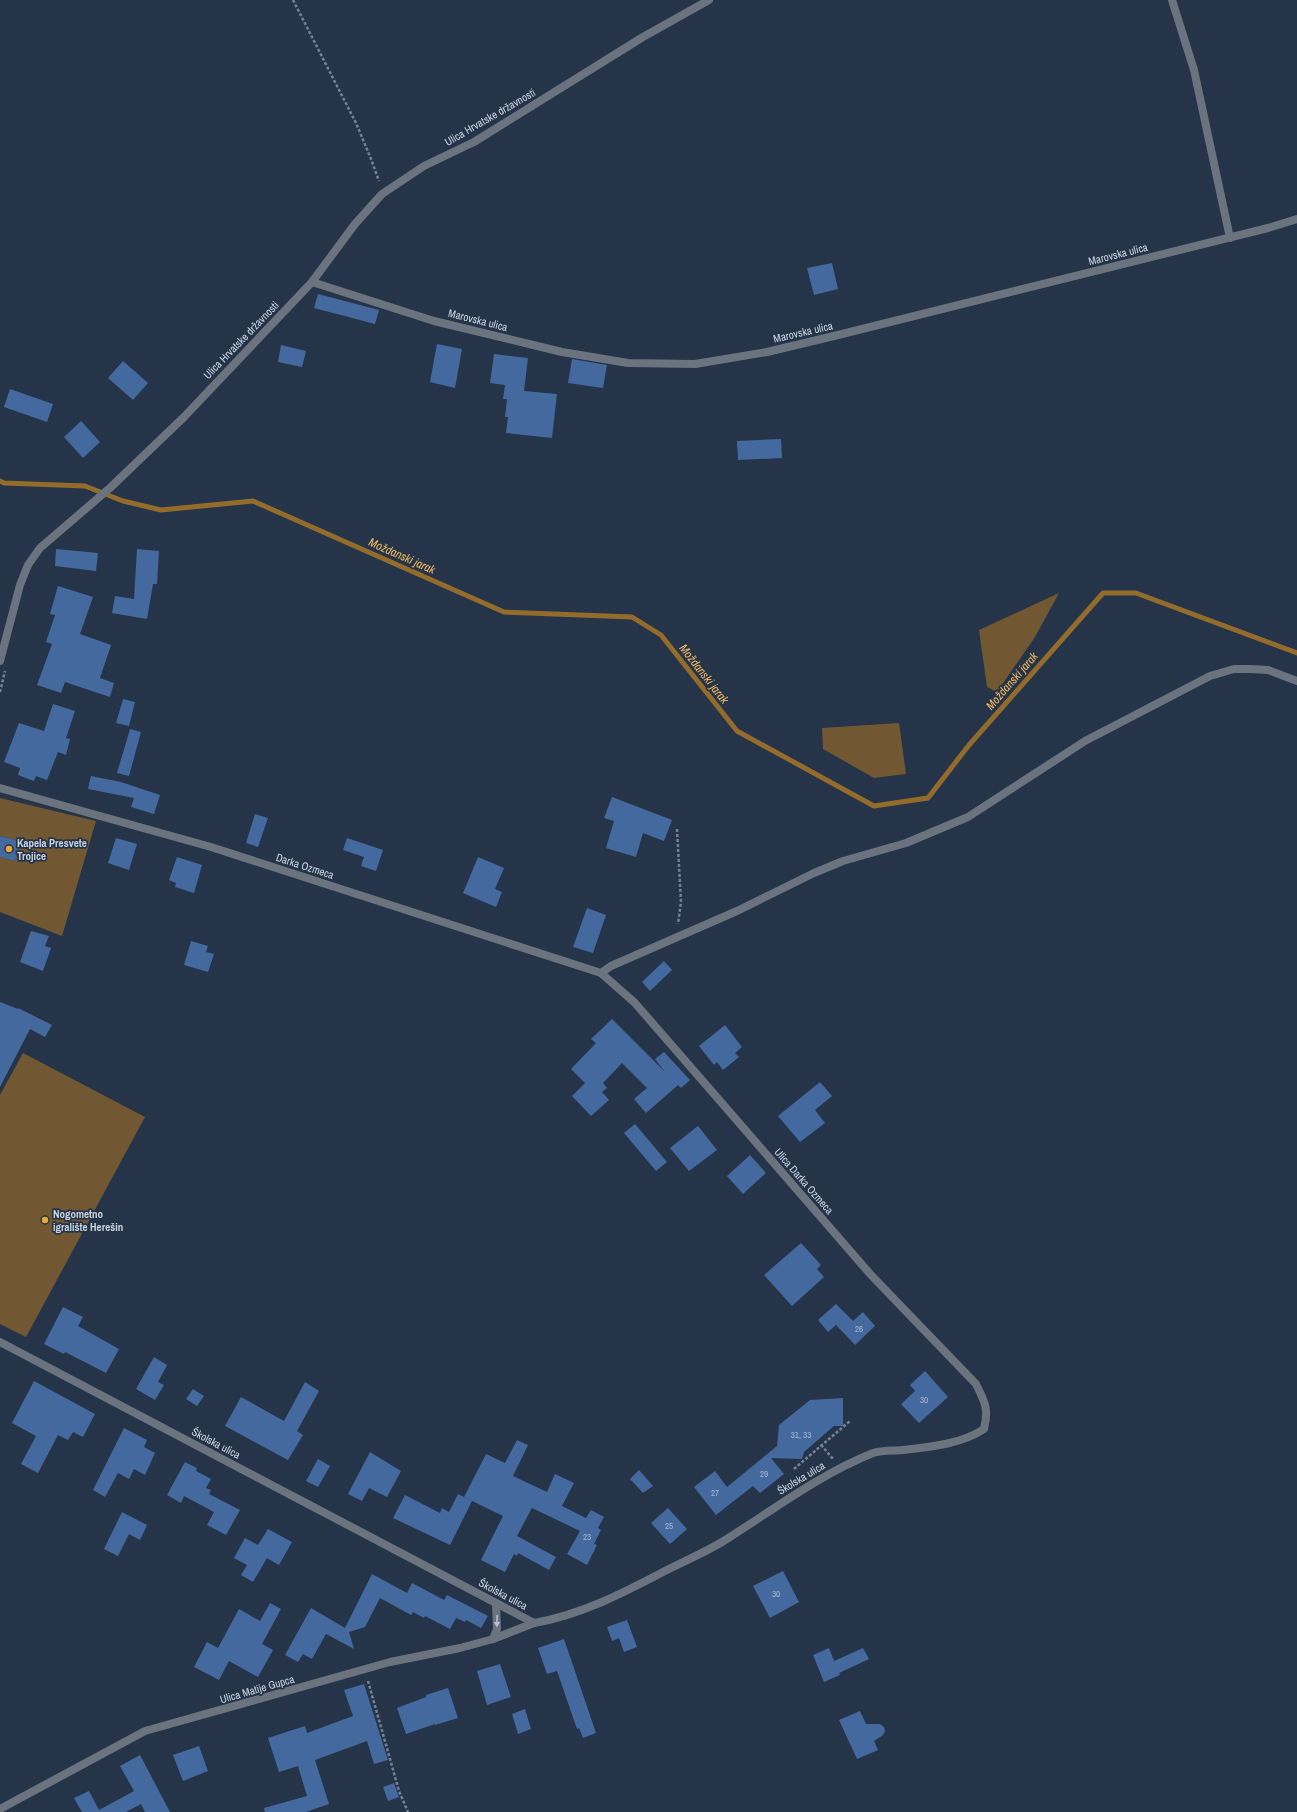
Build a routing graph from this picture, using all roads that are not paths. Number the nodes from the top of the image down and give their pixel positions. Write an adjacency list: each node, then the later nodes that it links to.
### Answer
1 (710, 0): 5 (street, Ulica Hrvatske državnosti)
2 (1172, 0): 4 (street)
3 (1297, 219): 4 (street, Marovska ulica)
4 (1230, 238): 5 (street, Marovska ulica)
5 (312, 282): 6 (street, Ulica Hrvatske državnosti)
6 (0, 661)
7 (1297, 681): 9 (street)
8 (0, 788): 9 (street, Darka Ozmeca)
9 (601, 973): 11 (street, Ulica Darka Ozmeca)
10 (0, 1342): 12 (street, Školska ulica)
11 (986, 1405): 13 (street, Školska ulica)
12 (496, 1603): 13 (street, Školska ulica); 14 (street, one-way to 14)
13 (534, 1624): 14 (street, Ulica Matije Gupca)
14 (493, 1639): 15 (street, Ulica Matije Gupca)
15 (0, 1809)

